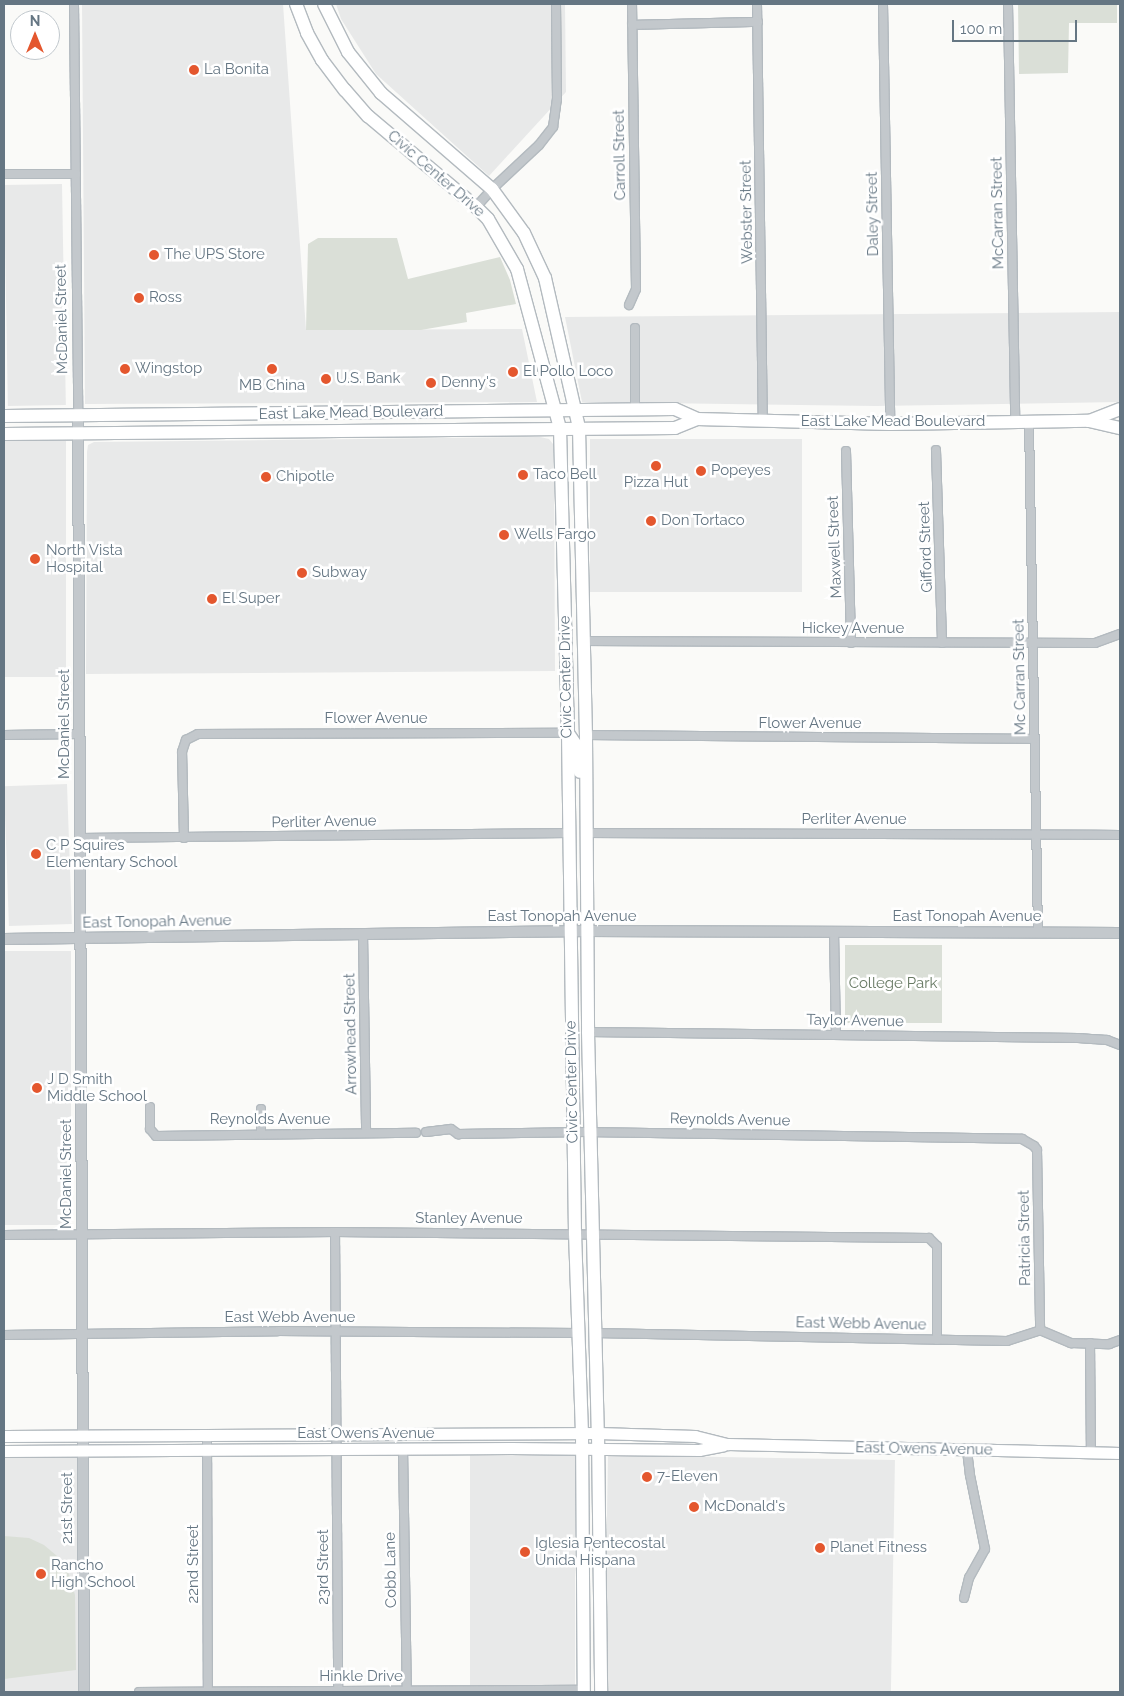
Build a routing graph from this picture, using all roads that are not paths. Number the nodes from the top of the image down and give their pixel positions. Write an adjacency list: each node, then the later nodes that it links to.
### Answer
1 (74, 4): 12 (street, McDaniel Street)
2 (296, 4): 14 (main road, Civic Center Drive)
3 (324, 4): 13 (main road, Civic Center Drive)
4 (556, 4): 13 (street)
5 (632, 4): 10 (street, Carroll Street)
6 (758, 4): 9 (street, Webster Street)
7 (883, 4): 29 (street, Daley Street)
8 (1008, 4): 27 (street, McCarran Street)
9 (758, 22): 10 (street); 25 (street, Webster Street)
10 (632, 25): 15 (street, Carroll Street)
11 (4, 174): 12 (street)
12 (76, 174): 23 (street, McDaniel Street)
13 (492, 189): 14 (street); 19 (main road, Civic Center Drive)
14 (476, 207): 18 (main road, Civic Center Drive)
15 (629, 304)
16 (635, 328): 17 (street)
17 (635, 409): 19 (main road, East Lake Mead Boulevard); 24 (main road, East Lake Mead Boulevard)
18 (555, 410): 19 (main road, East Lake Mead Boulevard); 21 (main road, East Lake Mead Boulevard); 30 (main road, Civic Center Drive)
19 (574, 410): 31 (main road, Civic Center Drive)
20 (1120, 410): 26 (main road, East Lake Mead Boulevard)
21 (301, 414): 23 (main road, East Lake Mead Boulevard); 33 (main road)
22 (4, 416): 23 (main road, East Lake Mead Boulevard)
23 (78, 416): 34 (street, McDaniel Street)
24 (697, 419): 25 (main road, East Lake Mead Boulevard); 31 (main road, East Lake Mead Boulevard)
25 (763, 421): 29 (main road, East Lake Mead Boulevard)
26 (1089, 421): 28 (main road, East Lake Mead Boulevard); 32 (main road, East Lake Mead Boulevard)
27 (1014, 422): 28 (main road, East Lake Mead Boulevard); 29 (main road, East Lake Mead Boulevard)
28 (1029, 422): 42 (street, Mc Carran Street)
29 (890, 424)
30 (560, 428): 31 (main road, East Lake Mead Boulevard); 33 (main road, East Lake Mead Boulevard); 43 (main road, Civic Center Drive)
31 (579, 428): 39 (main road, Civic Center Drive)
32 (1120, 428)
33 (301, 430): 34 (main road, East Lake Mead Boulevard)
34 (78, 433): 35 (main road, East Lake Mead Boulevard); 45 (street, McDaniel Street)
35 (4, 434)
36 (936, 450): 41 (street, Gifford Street)
37 (846, 451): 40 (street, Maxwell Street)
38 (1120, 634): 42 (street, Hickey Avenue)
39 (584, 641): 40 (street, Hickey Avenue); 47 (main road, Civic Center Drive)
40 (851, 643): 41 (street, Hickey Avenue)
41 (942, 643): 42 (street, Hickey Avenue)
42 (1033, 644): 48 (street, Mc Carran Street)
43 (566, 684): 44 (main road, Civic Center Drive); 47 (main road)
44 (568, 733): 49 (main road); 50 (main road, Civic Center Drive); 55 (street, Flower Avenue)
45 (80, 734): 46 (street); 54 (street, McDaniel Street)
46 (4, 735)
47 (586, 735): 48 (street, Flower Avenue); 49 (main road, Civic Center Drive)
48 (1035, 739): 52 (street, Mc Carran Street)
49 (586, 788): 51 (main road, Civic Center Drive)
50 (568, 833): 55 (street, Perliter Avenue); 56 (main road, Civic Center Drive)
51 (587, 833): 52 (street, Perliter Avenue); 57 (main road, Civic Center Drive)
52 (1037, 835): 53 (street, Perliter Avenue); 59 (street, Mc Carran Street)
53 (1120, 835)
54 (80, 838): 55 (street, Perliter Avenue); 62 (street, McDaniel Street)
55 (184, 838)
56 (570, 931): 57 (street, East Tonopah Avenue); 61 (street, East Tonopah Avenue); 70 (main road, Civic Center Drive)
57 (588, 931): 58 (street, East Tonopah Avenue); 64 (main road, Civic Center Drive)
58 (834, 932): 59 (street, East Tonopah Avenue); 65 (street)
59 (1038, 932): 60 (street, East Tonopah Avenue)
60 (1120, 933)
61 (363, 934): 62 (street, East Tonopah Avenue); 72 (street, Arrowhead Street)
62 (81, 938): 63 (street, East Tonopah Avenue); 77 (street, McDaniel Street)
63 (4, 939)
64 (588, 1032): 65 (street, Taylor Avenue); 71 (main road, Civic Center Drive)
65 (836, 1035): 66 (street, Taylor Avenue)
66 (1120, 1044)
67 (150, 1107): 73 (street, Reynolds Avenue)
68 (260, 1109): 73 (street)
69 (426, 1132): 70 (street, Reynolds Avenue)
70 (573, 1132): 71 (street, Reynolds Avenue); 78 (main road, Civic Center Drive)
71 (592, 1132): 75 (street, Reynolds Avenue); 79 (main road, Civic Center Drive)
72 (366, 1133): 73 (street, Reynolds Avenue); 74 (street, Reynolds Avenue)
73 (261, 1134)
74 (416, 1134)
75 (1034, 1146): 81 (street, Patricia Street)
76 (335, 1232): 77 (street, Stanley Avenue); 78 (street, Stanley Avenue); 82 (street)
77 (82, 1234): 80 (street, Stanley Avenue); 84 (street, McDaniel Street)
78 (575, 1234): 79 (street, Stanley Avenue); 83 (main road, Civic Center Drive)
79 (593, 1234): 85 (main road, Civic Center Drive); 87 (street, Stanley Avenue)
80 (4, 1235)
81 (1040, 1330): 87 (street, East Webb Avenue); 89 (street)
82 (336, 1331): 83 (street, East Webb Avenue); 84 (street, East Webb Avenue); 92 (street)
83 (577, 1333): 93 (main road, Civic Center Drive)
84 (82, 1334): 86 (street, East Webb Avenue); 95 (street, McDaniel Street)
85 (595, 1334): 87 (street, East Webb Avenue); 94 (main road, Civic Center Drive)
86 (4, 1335)
87 (937, 1340)
88 (1120, 1340): 89 (street)
89 (1090, 1343): 100 (street)
90 (208, 1435): 92 (main road, East Owens Avenue); 95 (main road, East Owens Avenue); 97 (street, 22nd Street)
91 (4, 1436): 95 (main road, East Owens Avenue)
92 (337, 1441): 93 (main road, East Owens Avenue); 96 (main road, East Owens Avenue); 97 (main road, East Owens Avenue); 110 (street, 23rd Street)
93 (582, 1441): 94 (main road, East Owens Avenue); 96 (main road, East Owens Avenue); 103 (main road, Civic Center Drive)
94 (598, 1441): 98 (main road, East Owens Avenue); 104 (main road, Civic Center Drive)
95 (83, 1443): 97 (main road, East Owens Avenue); 99 (main road, East Owens Avenue); 107 (street, 21st Street)
96 (403, 1448): 105 (street, Cobb Lane)
97 (208, 1450): 109 (street, 22nd Street)
98 (967, 1450): 100 (main road, East Owens Avenue); 102 (street)
99 (4, 1451)
100 (1091, 1452): 101 (main road, East Owens Avenue)
101 (1120, 1453)
102 (964, 1598)
103 (583, 1632): 104 (main road); 106 (main road, Civic Center Drive)
104 (600, 1665): 111 (main road, Civic Center Drive)
105 (407, 1691): 106 (street, Hinkle Drive); 110 (street, Hinkle Drive)
106 (586, 1691)
107 (84, 1692)
108 (138, 1692): 109 (street, Hinkle Drive)
109 (208, 1692): 110 (street, Hinkle Drive)
110 (338, 1692)
111 (601, 1692)

